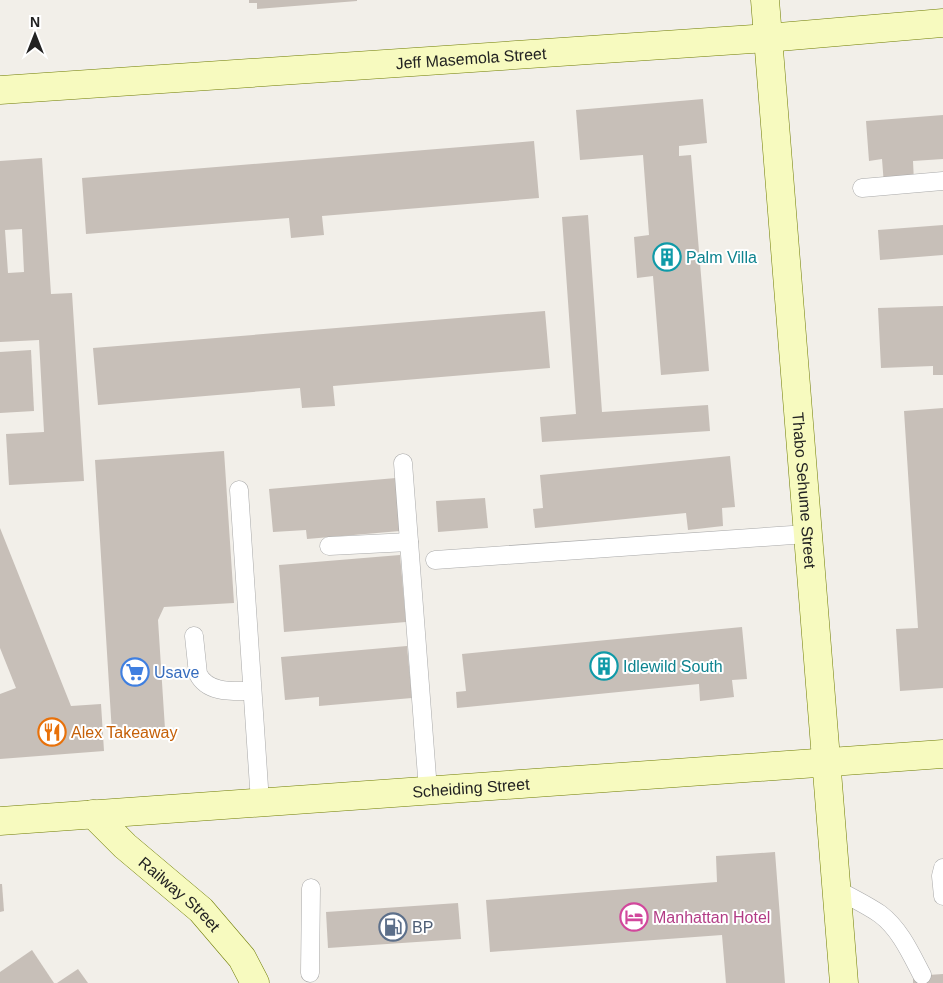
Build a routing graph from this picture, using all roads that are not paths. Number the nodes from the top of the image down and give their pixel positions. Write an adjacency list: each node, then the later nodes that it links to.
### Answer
1 (765, 0): 3 (main road, Thabo Sehume Street)
2 (943, 22): 3 (main road, Jeff Masemola Street)
3 (767, 38): 4 (main road, Jeff Masemola Street); 9 (main road, Thabo Sehume Street)
4 (0, 90)
5 (943, 181): 6 (lane)
6 (862, 188)
7 (403, 463): 10 (lane)
8 (239, 490): 14 (lane)
9 (807, 534): 12 (lane); 16 (main road, Thabo Sehume Street)
10 (409, 542): 11 (lane); 17 (lane)
11 (329, 546)
12 (435, 560)
13 (194, 636): 14 (lane)
14 (252, 691): 18 (lane)
15 (943, 754): 16 (main road, Scheiding Street)
16 (825, 762): 17 (main road, Scheiding Street); 23 (main road, Thabo Sehume Street)
17 (428, 790): 18 (main road, Scheiding Street)
18 (260, 802): 19 (main road, Scheiding Street)
19 (93, 814): 20 (main road, Scheiding Street); 27 (main road, Railway Street)
20 (0, 820)
21 (943, 868): 24 (lane)
22 (311, 888): 25 (lane)
23 (836, 889): 26 (lane); 28 (main road, Thabo Sehume Street)
24 (943, 896)
25 (310, 973)
26 (922, 975)
27 (255, 983)
28 (844, 983)

